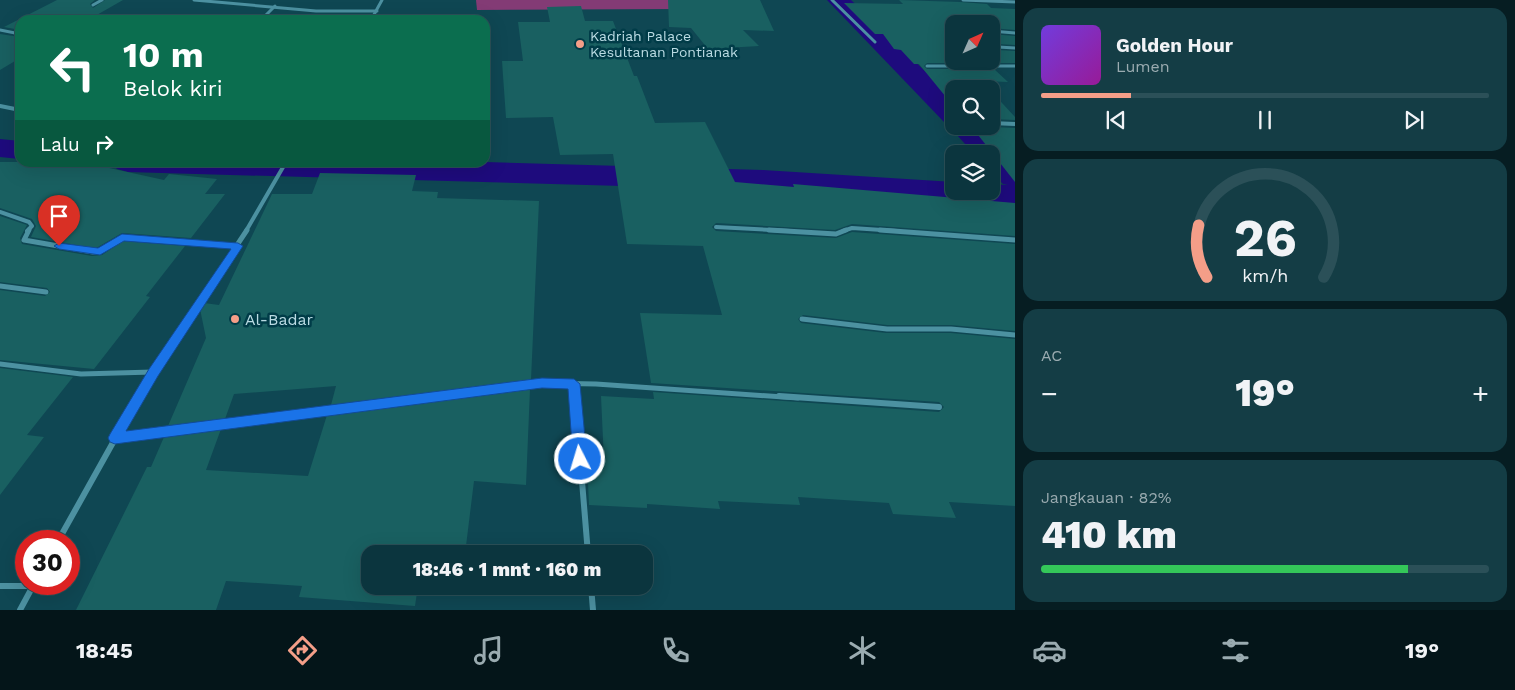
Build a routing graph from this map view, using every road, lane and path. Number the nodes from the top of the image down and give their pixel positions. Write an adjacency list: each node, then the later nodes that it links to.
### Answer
1 (102, 0): 7 (street)
2 (194, 0): 8 (street)
3 (382, 0): 9 (street)
4 (832, 0): 16 (street)
5 (963, 0): 6 (street)
6 (1015, 2)
7 (93, 5)
8 (275, 6): 9 (street); 10 (street)
9 (377, 11): 11 (street)
10 (266, 15)
11 (374, 15)
12 (0, 30): 15 (street)
13 (1000, 31): 14 (street)
14 (1015, 32)
15 (15, 33)
16 (875, 42)
17 (1000, 47): 18 (street)
18 (1015, 48)
19 (927, 66): 20 (street)
20 (1015, 66)
21 (0, 106): 22 (street)
22 (15, 109)
23 (1000, 123): 24 (street)
24 (1015, 124)
25 (284, 167): 29 (street)
26 (0, 212): 29 (street)
27 (716, 227): 28 (street)
28 (1015, 240)
29 (238, 246): 35 (street)
30 (0, 286): 31 (street)
31 (46, 292)
32 (802, 319): 33 (street)
33 (1015, 334)
34 (0, 364): 35 (street)
35 (153, 372): 38 (street)
36 (574, 384): 37 (street); 38 (street); 40 (street)
37 (939, 407)
38 (115, 438): 39 (street)
39 (64, 530)
40 (587, 545)
41 (0, 586): 42 (street)
42 (15, 586)
43 (28, 595): 45 (street)
44 (592, 595): 46 (street)
45 (20, 610)
46 (593, 610)

